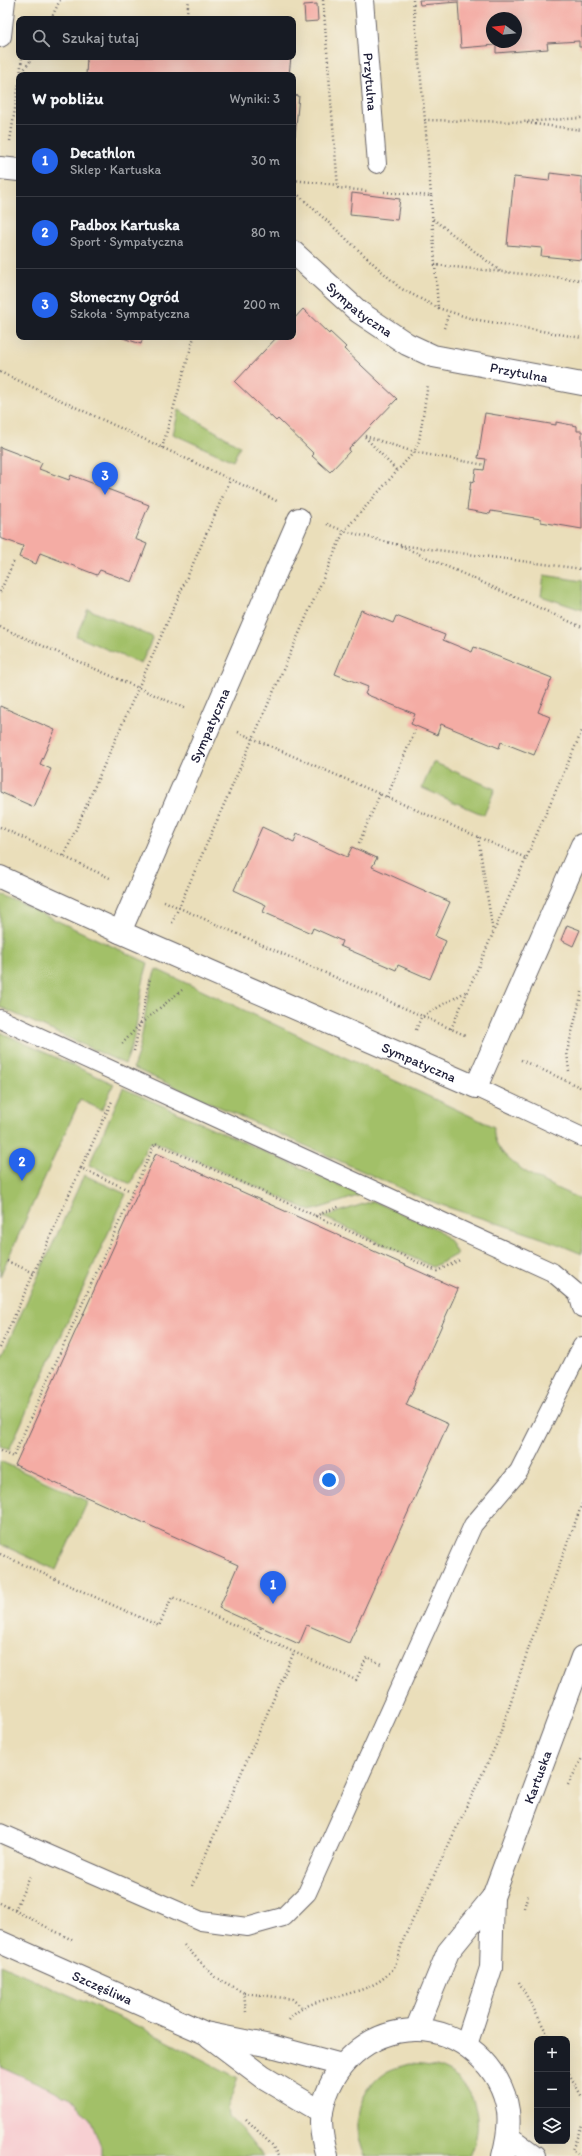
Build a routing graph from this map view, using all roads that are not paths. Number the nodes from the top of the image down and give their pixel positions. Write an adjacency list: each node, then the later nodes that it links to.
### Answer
1 (4, 0): 3 (street)
2 (364, 0): 4 (lane, Przytulna)
3 (0, 36)
4 (377, 164)
5 (0, 168): 6 (street)
6 (16, 170)
7 (296, 255): 8 (street, Sympatyczna)
8 (433, 356): 9 (street, Przytulna)
9 (582, 384)
10 (299, 519): 13 (street, Sympatyczna)
11 (582, 845): 15 (street)
12 (0, 877): 13 (street, Sympatyczna)
13 (120, 932): 15 (street, Sympatyczna)
14 (0, 1019): 17 (lane)
15 (476, 1087): 16 (lane)
16 (582, 1137)
17 (582, 1308)
18 (582, 1346): 20 (lane)
19 (582, 1656): 21 (street, Kartuska)
20 (0, 1833)
21 (493, 1897): 23 (street, Kartuska); 25 (street, Kartuska)
22 (0, 1942): 24 (street, Szczęśliwa)
23 (416, 2030): 25 (street); 26 (street)
24 (205, 2033): 26 (street, Szczęśliwa); 27 (street, Szczęśliwa)
25 (466, 2045): 28 (street)
26 (342, 2065): 27 (street)
27 (322, 2112): 29 (street)
28 (506, 2147): 30 (street)
29 (327, 2156)
30 (534, 2156)

